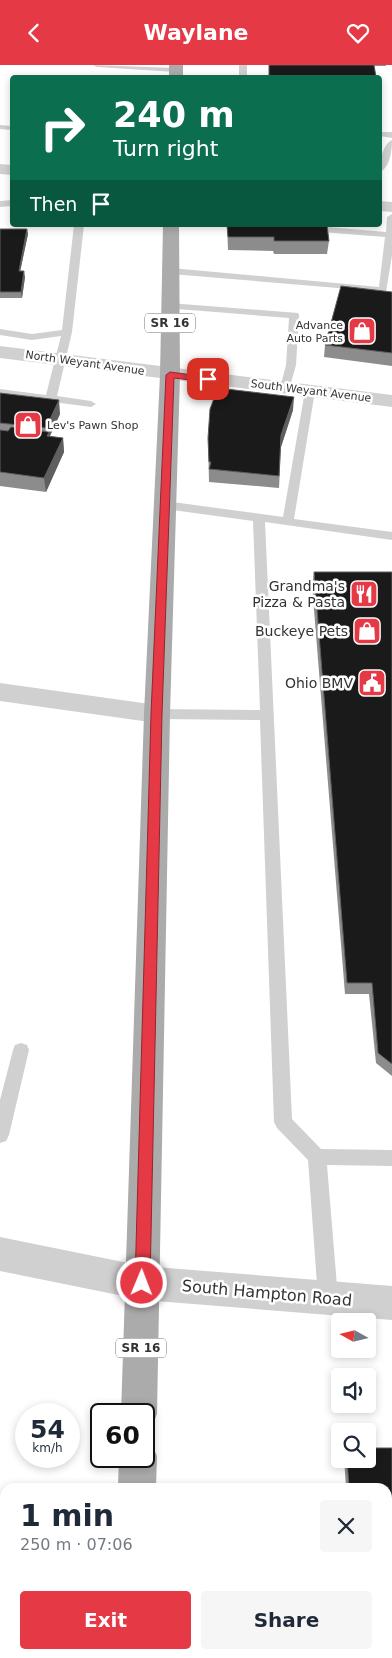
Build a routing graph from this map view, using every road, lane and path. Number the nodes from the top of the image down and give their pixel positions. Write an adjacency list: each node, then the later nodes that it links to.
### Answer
1 (98, 67): 2 (lane)
2 (176, 71)
3 (392, 143): 4 (lane)
4 (382, 164)
5 (392, 217): 9 (lane)
6 (79, 227): 13 (lane)
7 (171, 227): 10 (main road, SR 16)
8 (293, 227): 9 (lane)
9 (391, 235): 10 (lane)
10 (171, 271): 11 (main road, SR 16)
11 (169, 306): 16 (main road, SR 16); 17 (lane)
12 (0, 332): 13 (lane)
13 (67, 332): 15 (lane)
14 (0, 352): 15 (street, North Weyant Avenue)
15 (59, 359): 16 (street, North Weyant Avenue); 20 (lane)
16 (170, 375): 17 (street, South Weyant Avenue); 23 (main road, SR 16)
17 (285, 388): 18 (street, South Weyant Avenue)
18 (310, 391): 21 (street, South Weyant Avenue); 25 (lane)
19 (0, 393): 20 (lane)
20 (51, 398): 22 (lane)
21 (392, 401)
22 (91, 404)
23 (165, 505): 24 (lane); 28 (main road, SR 16)
24 (259, 518): 25 (lane); 29 (lane)
25 (288, 522): 26 (lane)
26 (392, 536)
27 (0, 692): 28 (street)
28 (157, 714): 29 (lane); 35 (main road, SR 16)
29 (267, 715): 32 (lane)
30 (21, 1050): 31 (lane)
31 (0, 1135)
32 (317, 1157): 33 (lane); 36 (lane)
33 (392, 1158)
34 (0, 1254): 35 (street, South Hampton Road)
35 (142, 1283): 36 (street, South Hampton Road); 38 (main road, SR 16)
36 (328, 1298): 37 (street, South Hampton Road)
37 (392, 1303)
38 (139, 1403)
39 (138, 1468): 40 (main road)
40 (137, 1483)

